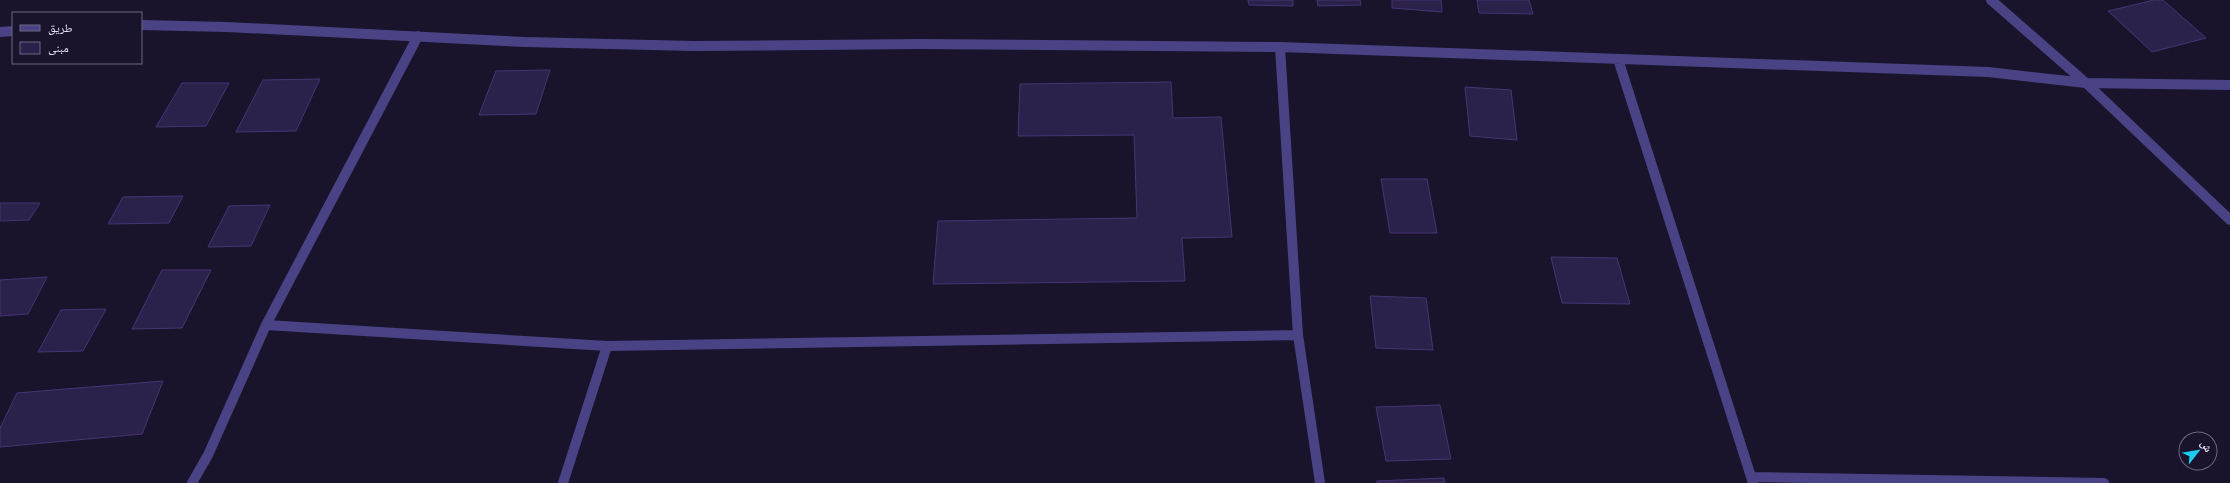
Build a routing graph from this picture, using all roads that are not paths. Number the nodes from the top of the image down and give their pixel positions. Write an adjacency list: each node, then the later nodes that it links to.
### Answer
1 (1991, 0): 8 (street)
2 (142, 25): 5 (street)
3 (12, 31): 4 (street)
4 (0, 32)
5 (418, 36): 6 (street); 11 (street)
6 (1280, 47): 7 (street); 12 (street)
7 (1618, 59): 8 (street); 14 (street)
8 (2086, 83): 9 (street); 10 (street)
9 (2230, 84)
10 (2230, 220)
11 (266, 325): 13 (street); 15 (street)
12 (1298, 334): 13 (street); 17 (street)
13 (607, 346): 16 (street)
14 (1752, 480): 18 (street)
15 (192, 483)
16 (563, 483)
17 (1320, 483)
18 (2104, 483)

